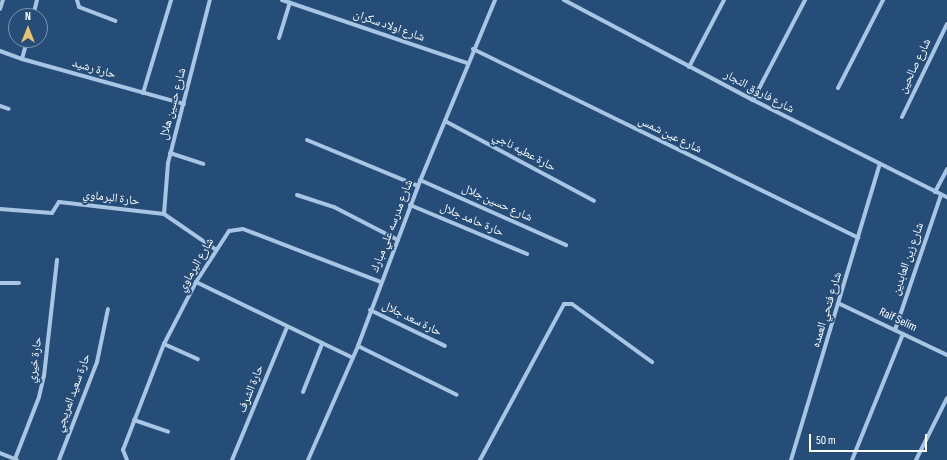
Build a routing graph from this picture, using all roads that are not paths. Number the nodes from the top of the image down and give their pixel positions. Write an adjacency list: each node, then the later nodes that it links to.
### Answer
1 (3, 0): 12 (street)
2 (77, 0): 13 (street)
3 (171, 0): 23 (street)
4 (210, 0): 25 (street, شارع حسين هلال)
5 (282, 0): 11 (street, شارع اولاد سكران)
6 (495, 0): 17 (street, شارع مدرسه علي مبارك)
7 (564, 0): 21 (street, شارع فاروق النجار)
8 (724, 0): 21 (street)
9 (805, 0): 24 (street)
10 (882, 0): 22 (street)
11 (290, 3): 15 (street); 20 (street, شارع اولاد سكران)
12 (0, 9)
13 (115, 21)
14 (947, 24): 28 (street, شارع صالحين)
15 (279, 38)
16 (25, 48): 19 (street)
17 (473, 49): 20 (street, شارع مدرسه علي مبارك); 45 (street, شارع عين شمس)
18 (0, 51): 19 (street, حارة رشيد)
19 (22, 59): 23 (street, حارة رشيد)
20 (467, 62): 29 (street, شارع مدرسه علي مبارك)
21 (689, 67): 24 (street, شارع فاروق النجار)
22 (838, 88)
23 (143, 93): 25 (street, حارة رشيد)
24 (753, 100): 33 (street, شارع فاروق النجار)
25 (184, 104): 31 (street, شارع حسين هلال)
26 (0, 106): 27 (street)
27 (9, 109)
28 (902, 117)
29 (445, 121): 35 (street, شارع مدرسه علي مبارك); 41 (street, حارة عطيه ناجي)
30 (307, 140): 36 (street)
31 (170, 153): 32 (street); 44 (street, شارع حسين هلال)
32 (203, 164)
33 (879, 166): 37 (street, شارع فاروق النجار); 45 (street, شارع فتحي العمده)
34 (947, 169): 37 (street)
35 (420, 180): 36 (street, شارع مدرسه علي مبارك); 47 (street, شارع حسين جلال)
36 (418, 186): 42 (street, شارع مدرسه علي مبارك)
37 (935, 192): 38 (street, شارع فاروق النجار)
38 (941, 194): 40 (street, شارع فاروق النجار); 59 (street, شارع زين العابدين)
39 (297, 195): 46 (street)
40 (947, 198)
41 (594, 200)
42 (410, 205): 46 (street, شارع مدرسه علي مبارك); 49 (street, حارة حامد جلال)
43 (0, 209): 44 (street, حارة البرماوي)
44 (164, 214): 48 (street, حارة البرماوي)
45 (858, 238): 55 (street, شارع فتحي العمده)
46 (398, 240): 52 (street, شارع مدرسه علي مبارك)
47 (566, 245)
48 (215, 249): 51 (street, شارع البرماوي); 52 (street, شارع البرماوي)
49 (527, 254)
50 (57, 260): 75 (street, حارة خيري)
51 (196, 282): 58 (street); 61 (street, شارع البرماوي)
52 (381, 282): 57 (street, شارع مدرسه علي مبارك)
53 (0, 283): 54 (street)
54 (19, 283)
55 (840, 304): 59 (street, Raif Selim); 81 (street, شارع فتحي العمده)
56 (108, 309): 76 (street, حارة سعيد المريجي)
57 (370, 310): 63 (street, شارع مدرسه علي مبارك); 64 (street, حارة سعد جلال)
58 (287, 326): 62 (street); 78 (street, حارة الشرف)
59 (895, 330): 60 (street, Raif Selim)
60 (903, 334): 65 (street, Raif Selim); 82 (street)
61 (164, 344): 67 (street); 72 (street, شارع البرماوي)
62 (322, 344): 66 (street); 69 (street)
63 (358, 346): 66 (street, شارع مدرسه علي مبارك); 70 (street)
64 (444, 346)
65 (947, 355)
66 (353, 358): 79 (street, شارع مدرسه علي مبارك)
67 (198, 359)
68 (652, 362): 80 (street)
69 (303, 392)
70 (457, 395)
71 (947, 398): 83 (street)
72 (134, 420): 73 (street); 77 (street, شارع البرماوي)
73 (168, 432)
74 (0, 453): 75 (street)
75 (16, 460)
76 (59, 460)
77 (127, 460)
78 (232, 460)
79 (308, 460)
80 (480, 460)
81 (791, 460)
82 (852, 460)
83 (916, 460)

